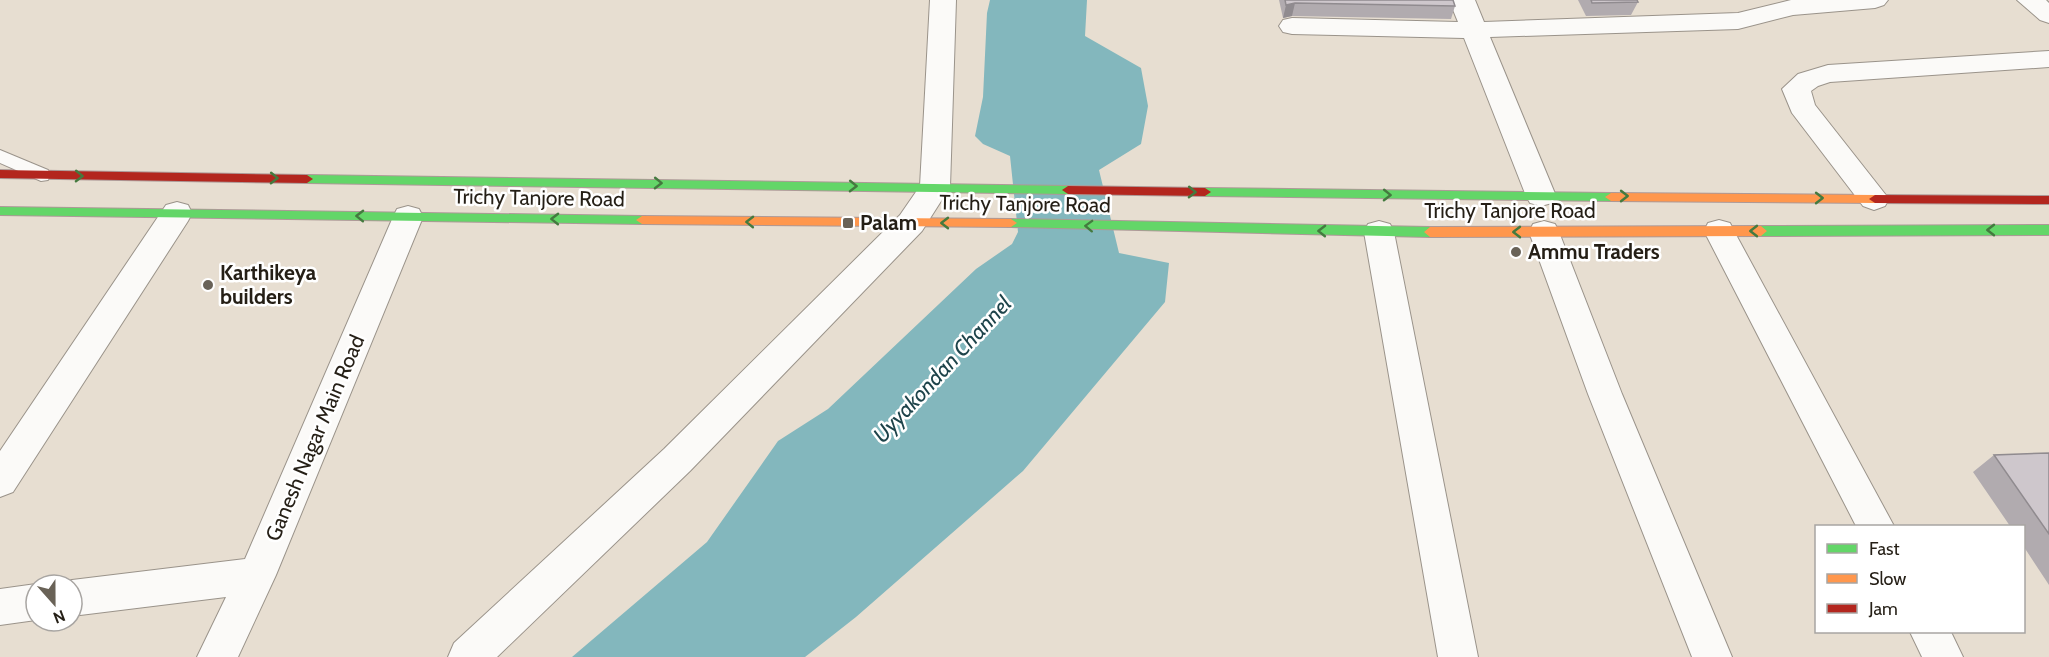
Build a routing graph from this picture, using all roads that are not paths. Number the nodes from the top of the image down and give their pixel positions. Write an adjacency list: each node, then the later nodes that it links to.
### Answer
1 (944, 0): 12 (street)
2 (1462, 0): 7 (street)
3 (1875, 0): 7 (street)
4 (2030, 0): 5 (street)
5 (2049, 15)
6 (1292, 26): 7 (street)
7 (1476, 30): 13 (street)
8 (2049, 59): 14 (street)
9 (0, 156): 11 (lane)
10 (0, 174): 11 (highway, Trichy Tanjore Road)
11 (41, 175): 12 (highway, Trichy Tanjore Road, one-way to 12)
12 (934, 187): 13 (highway, Trichy Tanjore Road, one-way to 13); 19 (street)
13 (1541, 196): 14 (highway, Trichy Tanjore Road, one-way to 14)
14 (1874, 199): 15 (highway, Trichy Tanjore Road)
15 (2049, 200)
16 (0, 211): 17 (highway, Trichy Tanjore Road)
17 (177, 213): 18 (highway, Trichy Tanjore Road, one-way to 17); 24 (street)
18 (408, 217): 19 (highway, Trichy Tanjore Road, one-way to 18); 26 (street, Ganesh Nagar Main Road)
19 (911, 223): 22 (highway, Trichy Tanjore Road, one-way to 19); 32 (street)
20 (2049, 230): 21 (highway, Trichy Tanjore Road, one-way to 21)
21 (1719, 231): 23 (highway, Trichy Tanjore Road); 25 (street)
22 (1379, 232): 23 (highway, Trichy Tanjore Road, one-way to 22); 33 (street)
23 (1544, 232): 34 (street)
24 (0, 481)
25 (1874, 525)
26 (257, 575): 27 (street); 31 (street, Ganesh Nagar Main Road)
27 (84, 597)
28 (24, 604): 29 (street)
29 (0, 607)
30 (1931, 633): 35 (street)
31 (216, 657)
32 (468, 657)
33 (1458, 657)
34 (1713, 657)
35 (1943, 657)

